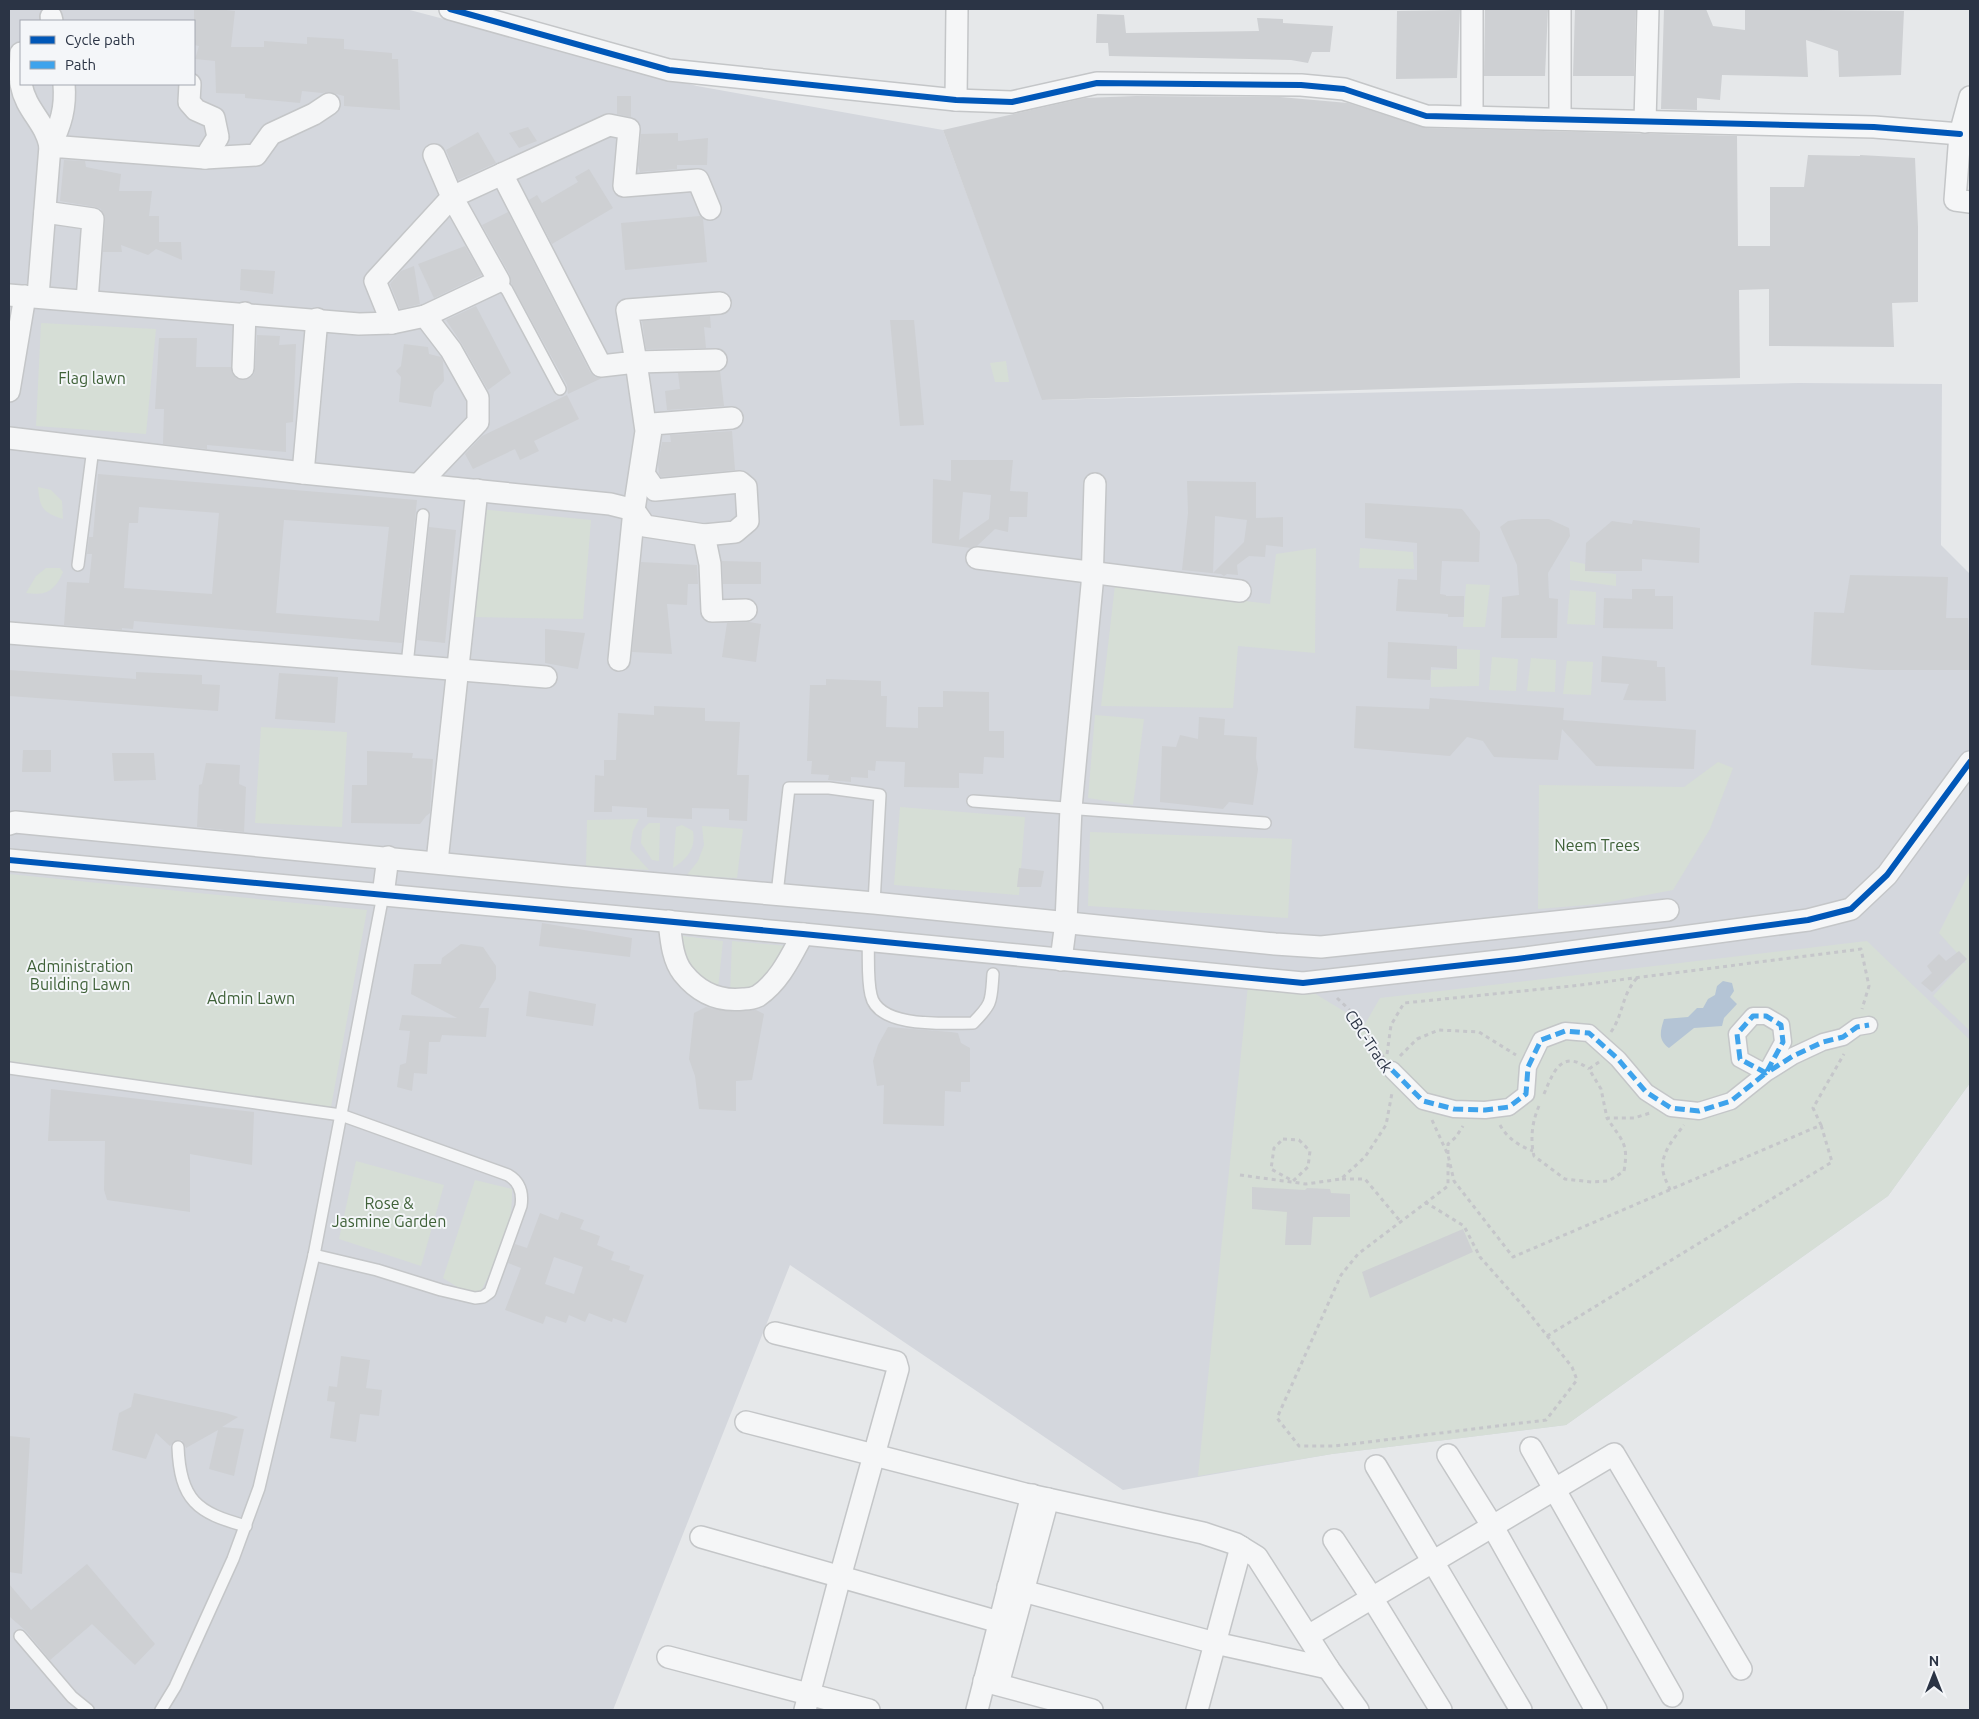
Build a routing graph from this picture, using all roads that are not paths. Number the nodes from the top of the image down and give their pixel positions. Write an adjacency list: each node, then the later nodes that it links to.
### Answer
1 (450, 9): 10 (street)
2 (957, 9): 10 (street)
3 (1472, 9): 12 (street)
4 (1560, 9): 13 (street)
5 (1648, 9): 14 (street)
6 (21, 85): 16 (street)
7 (64, 85): 16 (street)
8 (190, 85): 18 (street)
9 (1970, 97): 15 (street)
10 (956, 100): 12 (street)
11 (329, 104): 18 (street)
12 (1472, 116): 13 (street)
13 (1560, 119): 14 (street)
14 (1645, 122): 15 (street)
15 (1960, 134): 21 (street)
16 (50, 146): 18 (street); 23 (street)
17 (434, 155): 20 (street)
18 (205, 158)
19 (502, 174): 20 (street); 22 (street); 33 (street)
20 (452, 197): 24 (street); 31 (street)
21 (1970, 202)
22 (710, 209)
23 (44, 212): 25 (street); 26 (street)
24 (499, 281): 29 (street); 35 (lane)
25 (24, 296): 26 (street); 36 (street)
26 (87, 301): 28 (street)
27 (720, 303): 33 (street)
28 (245, 313): 30 (street); 34 (street)
29 (425, 316): 31 (street); 41 (street)
30 (317, 319): 31 (street); 40 (street)
31 (392, 323)
32 (716, 360): 33 (street)
33 (636, 362): 44 (street)
34 (243, 368)
35 (560, 389)
36 (9, 392)
37 (732, 418): 46 (street)
38 (9, 438): 39 (street)
39 (93, 448): 40 (street); 48 (lane)
40 (303, 473): 41 (street)
41 (419, 484): 43 (street)
42 (1095, 484): 49 (street)
43 (476, 490): 44 (street); 55 (street)
44 (634, 510): 46 (street); 53 (street)
45 (423, 515): 54 (lane)
46 (704, 535): 51 (street)
47 (977, 558): 49 (street)
48 (78, 565)
49 (1093, 571): 50 (street); 59 (street)
50 (1240, 591)
51 (746, 610)
52 (9, 633): 54 (street)
53 (619, 660)
54 (407, 665): 55 (street)
55 (456, 670): 56 (street); 64 (street)
56 (546, 678)
57 (1970, 762): 74 (street)
58 (973, 800): 59 (lane)
59 (1071, 808): 60 (lane); 70 (street)
60 (1265, 822)
61 (9, 824): 62 (street)
62 (388, 857): 64 (street); 66 (street)
63 (9, 860): 66 (street)
64 (438, 862): 65 (street)
65 (777, 894): 67 (street); 67 (lane)
66 (383, 895): 69 (street); 80 (lane)
67 (874, 903): 70 (street)
68 (1668, 910): 71 (street)
69 (669, 922): 72 (street); 72 (street)
70 (1066, 922): 71 (street); 75 (street)
71 (1515, 926): 74 (street)
72 (802, 934): 73 (street)
73 (868, 940): 75 (street); 76 (lane)
74 (1518, 959): 75 (street)
75 (1061, 960)
76 (992, 974)
77 (1869, 1024): 79 (street)
78 (9, 1068): 80 (lane)
79 (1392, 1070)
80 (341, 1115): 81 (lane); 81 (lane)
81 (314, 1255): 91 (lane)
82 (775, 1333): 86 (street)
83 (746, 1422): 86 (street)
84 (178, 1447): 91 (lane)
85 (1530, 1448): 89 (street)
86 (874, 1455): 90 (street); 97 (street)
87 (1448, 1455): 92 (street)
88 (1376, 1466): 96 (street)
89 (1555, 1490): 92 (street); 106 (street); 108 (street)
90 (1040, 1497): 95 (street); 98 (street)
91 (246, 1526): 111 (lane)
92 (1492, 1527): 96 (street); 120 (street)
93 (700, 1537): 97 (street)
94 (1334, 1540): 99 (street)
95 (1241, 1547): 102 (street); 103 (street)
96 (1434, 1561): 99 (street); 119 (street)
97 (840, 1577): 100 (street); 109 (street)
98 (1016, 1588): 100 (street); 103 (street); 107 (street)
99 (1372, 1598): 102 (street); 118 (street)
100 (999, 1622): 107 (street)
101 (20, 1636): 110 (lane)
102 (1308, 1636): 105 (street)
103 (1215, 1643): 105 (street); 116 (street)
104 (668, 1657): 109 (street)
105 (1328, 1668): 117 (street)
106 (1741, 1669)
107 (991, 1683): 113 (street); 114 (street); 115 (street)
108 (1672, 1696)
109 (807, 1702): 112 (street)
110 (88, 1710)
111 (161, 1710)
112 (869, 1710)
113 (977, 1710)
114 (991, 1710)
115 (1092, 1710)
116 (1197, 1710)
117 (1358, 1710)
118 (1441, 1710)
119 (1521, 1710)
120 (1596, 1710)

